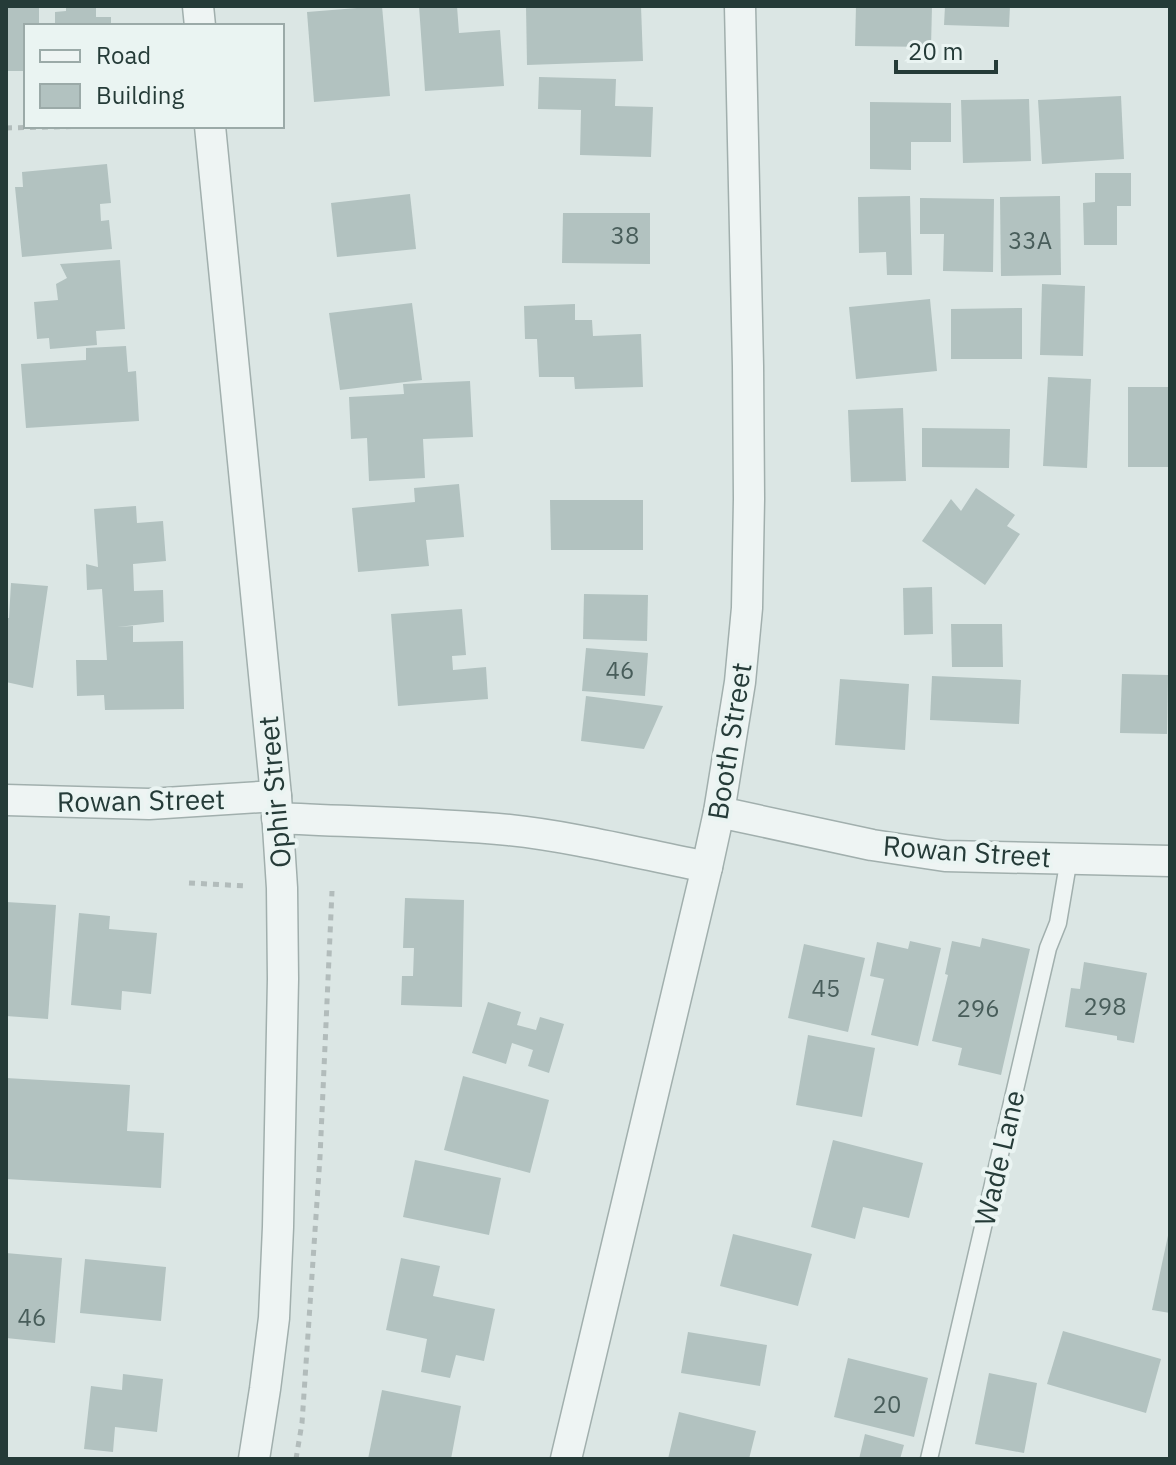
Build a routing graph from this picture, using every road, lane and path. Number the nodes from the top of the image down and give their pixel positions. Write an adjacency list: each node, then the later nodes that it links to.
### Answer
1 (740, 6): 5 (street, Booth Street)
2 (210, 128): 4 (street, Ophir Street)
3 (6, 800): 4 (street, Rowan Street)
4 (277, 807): 8 (street, Rowan Street); 12 (street, Ophir Street)
5 (719, 812): 6 (street, Rowan Street); 8 (street, Booth Street)
6 (1069, 858): 7 (street, Rowan Street); 15 (lane, Wade Lane)
7 (1170, 861)
8 (707, 867): 14 (street, Booth Street)
9 (189, 883): 10 (path)
10 (248, 886)
11 (332, 891): 13 (path)
12 (254, 1459)
13 (296, 1459)
14 (566, 1459)
15 (929, 1459)

